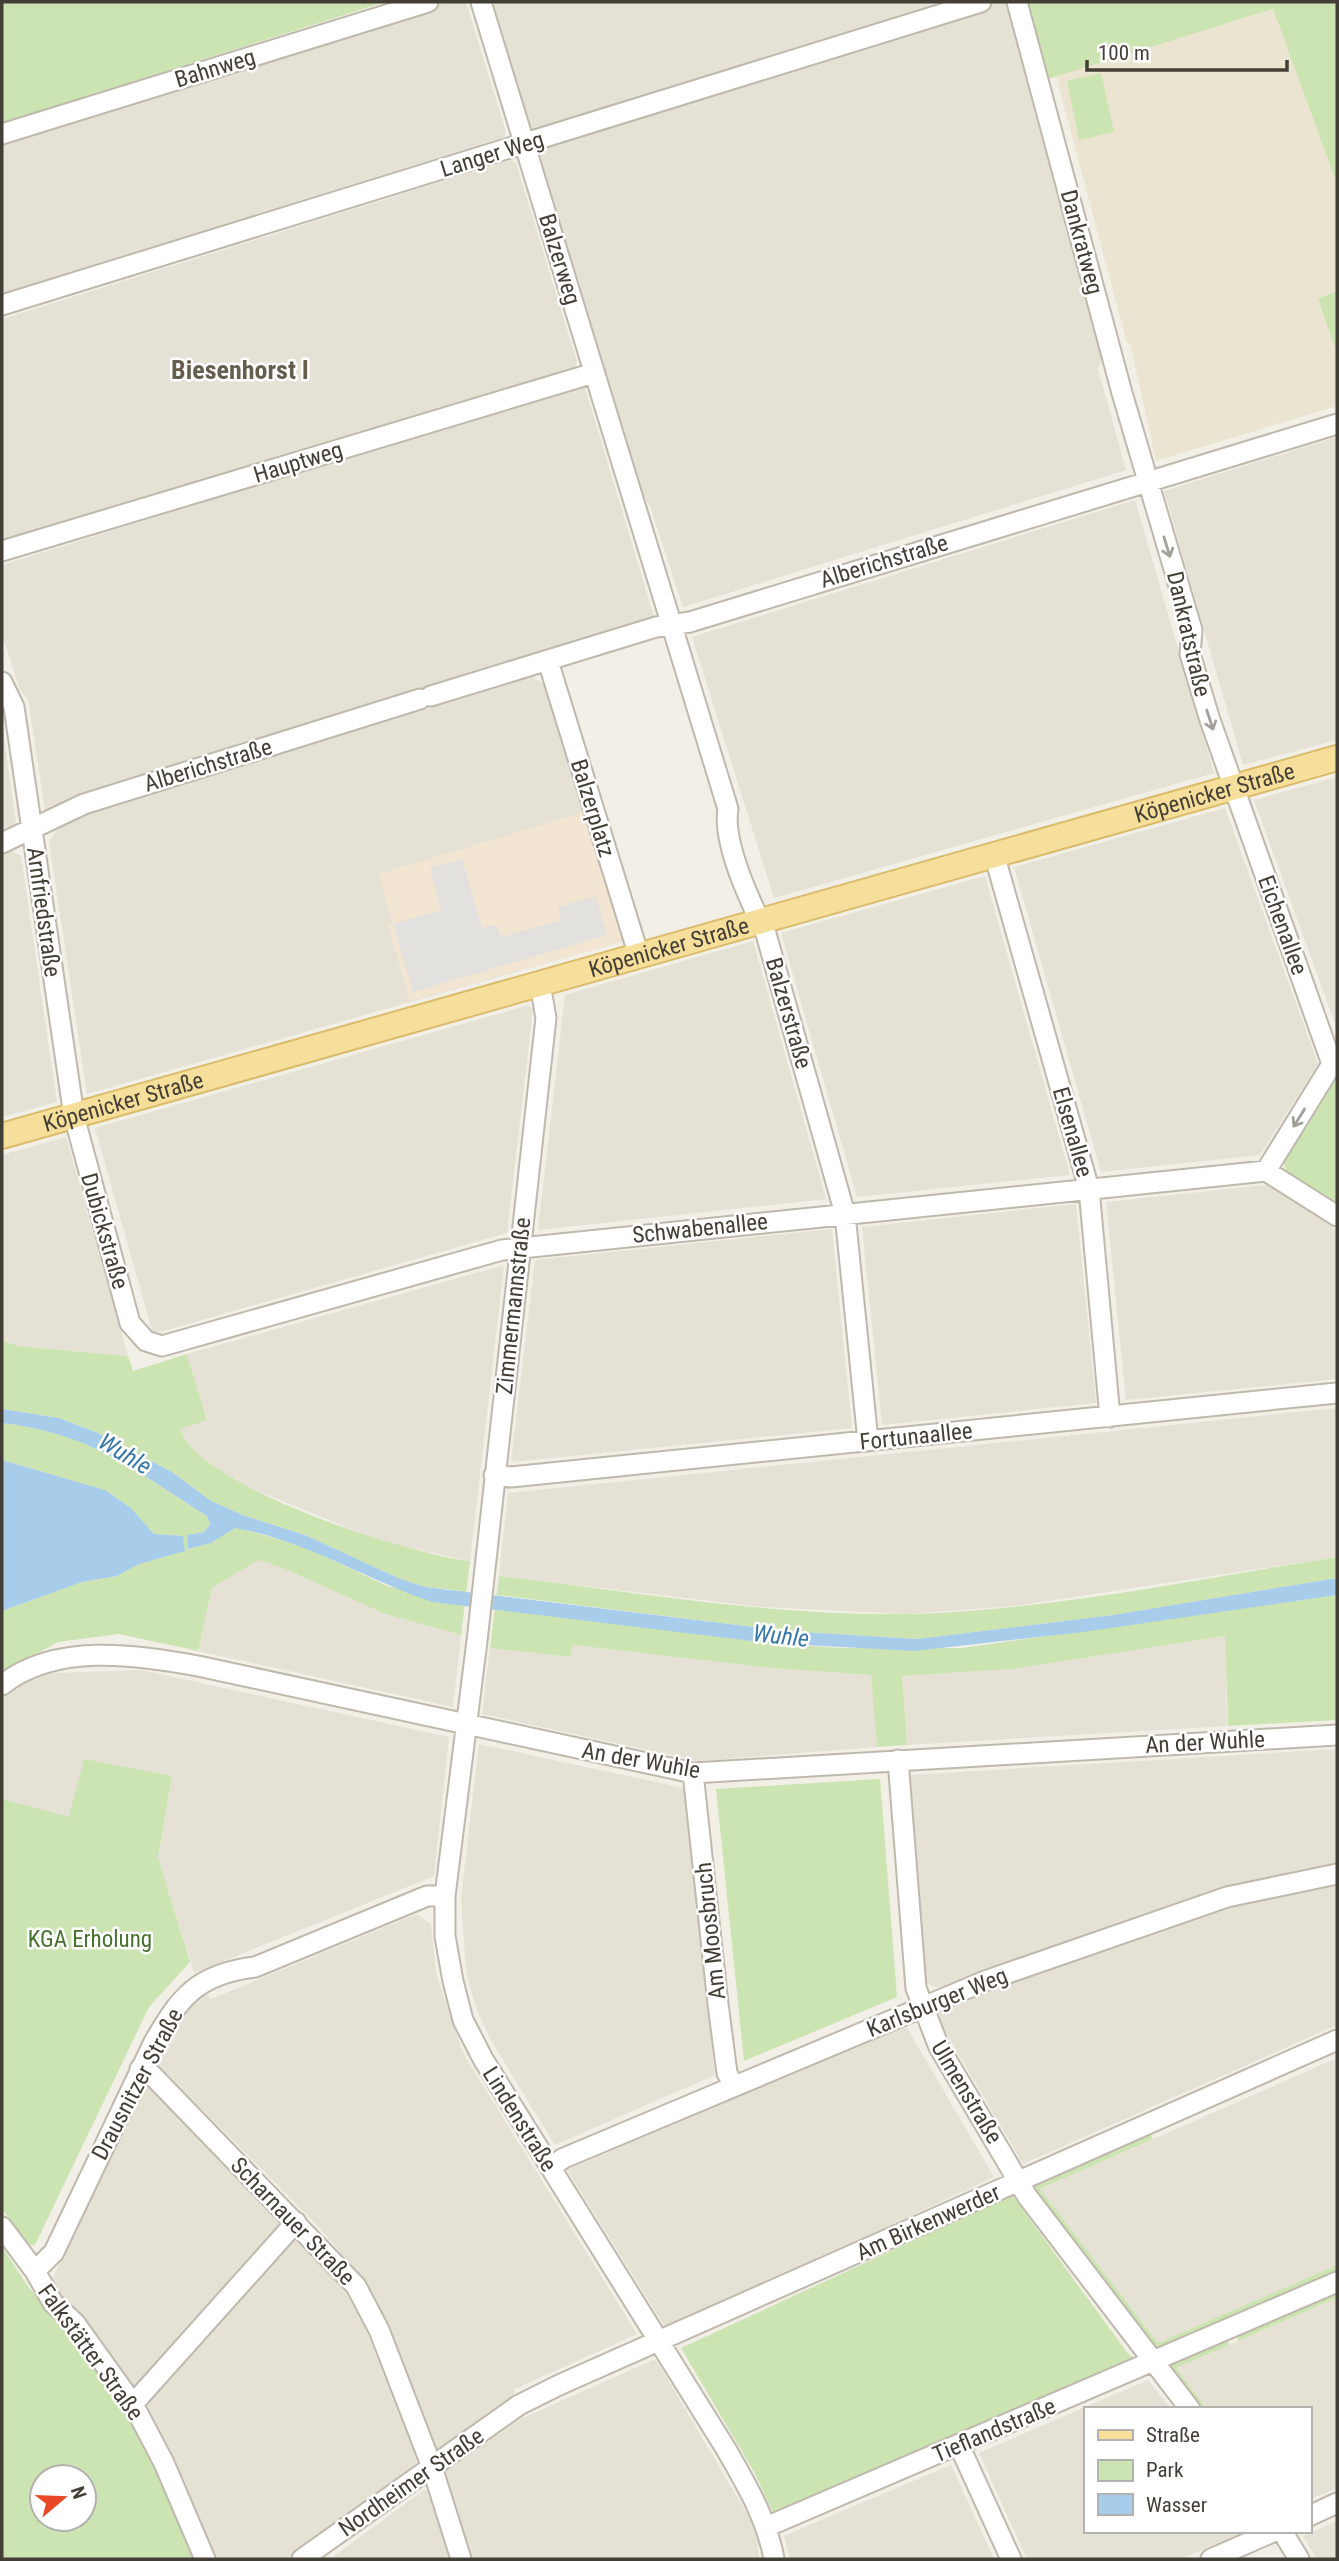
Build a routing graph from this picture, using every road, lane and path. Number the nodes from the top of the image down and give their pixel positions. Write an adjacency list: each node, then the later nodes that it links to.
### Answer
1 (428, 2): 5 (street, Bahnweg)
2 (481, 2): 6 (street, Balzerweg)
3 (981, 2): 6 (street, Langer Weg)
4 (1017, 2): 10 (street, Dankratweg)
5 (2, 134)
6 (524, 143): 7 (street, Langer Weg); 8 (street, Balzerweg)
7 (2, 306)
8 (594, 373): 11 (street, Balzerweg); 12 (street, Hauptweg)
9 (1337, 424): 10 (street, Alberichstraße)
10 (1148, 481): 13 (street, Alberichstraße); 17 (street, Dankratstraße, one-way to 17)
11 (640, 517): 13 (street, Balzerstraße)
12 (2, 551)
13 (673, 625): 14 (street, Alberichstraße); 21 (street, Balzerstraße)
14 (548, 661): 18 (street, Alberichstraße); 22 (street, Balzerplatz)
15 (2, 682): 18 (street, Arnfriedstraße)
16 (1337, 758): 17 (main road, Köpenicker Straße)
17 (1233, 786): 20 (main road, Köpenicker Straße); 24 (street, Eichenallee)
18 (32, 830): 19 (street, Alberichstraße); 25 (street, Arnfriedstraße)
19 (2, 843)
20 (994, 854): 21 (main road, Köpenicker Straße); 28 (street, Elsenallee)
21 (759, 921): 22 (main road, Köpenicker Straße); 29 (street, Balzerstraße)
22 (639, 956): 23 (main road, Köpenicker Straße)
23 (540, 984): 25 (main road, Köpenicker Straße); 31 (street, Zimmermannstraße)
24 (1335, 1065): 27 (street, one-way to 27)
25 (75, 1124): 26 (main road, Köpenicker Straße); 32 (street, Dubickstraße)
26 (2, 1136)
27 (1266, 1171): 28 (street, Schwabenallee); 30 (street)
28 (1089, 1189): 29 (street, Schwabenallee); 34 (street, Elsenallee)
29 (845, 1214): 31 (street, Schwabenallee); 35 (street, Balzerstraße)
30 (1337, 1216)
31 (519, 1248): 32 (street, Schwabenallee); 36 (street, Zimmermannstraße)
32 (146, 1341)
33 (1337, 1393): 34 (street, Fortunaallee)
34 (1110, 1417): 35 (street, Fortunaallee)
35 (868, 1441): 36 (street, Fortunaallee)
36 (494, 1475): 37 (street, Zimmermannstraße)
37 (478, 1629): 39 (street, Lindenstraße)
38 (2, 1685): 39 (street, An der Wuhle)
39 (466, 1725): 42 (street, An der Wuhle); 44 (street, Lindenstraße)
40 (1337, 1735): 41 (street, An der Wuhle)
41 (898, 1760): 42 (street, An der Wuhle); 45 (street, Ulmenstraße)
42 (693, 1773): 48 (street, Am Moosbruch)
43 (1337, 1874): 45 (street, Karlsburger Weg)
44 (445, 1896): 47 (street, Drausnitzer Straße); 49 (street, Lindenstraße)
45 (921, 2006): 48 (street, Karlsburger Weg); 50 (street, Ulmenstraße)
46 (1337, 2040): 50 (street, Am Birkenwerder)
47 (140, 2069): 51 (street, Scharnauer Straße); 53 (street, Drausnitzer Straße)
48 (734, 2086): 49 (street, Karlsburger Weg)
49 (550, 2167): 55 (street, Lindenstraße)
50 (1019, 2181): 55 (street, Am Birkenwerder); 56 (street, Ulmenstraße)
51 (296, 2222): 57 (street); 61 (street, Scharnauer Straße)
52 (2, 2227): 53 (street, Falkstätter Straße)
53 (35, 2271): 57 (street, Falkstätter Straße)
54 (1337, 2282): 56 (street, Tieflandstraße)
55 (659, 2341): 58 (street, Am Birkenwerder); 64 (street, Lindenstraße)
56 (1153, 2361): 59 (street, Ulmenstraße); 60 (street, Tieflandstraße)
57 (133, 2404): 67 (street, Falkstätter Straße)
58 (519, 2405): 61 (street, Nordheimer Straße)
59 (1188, 2407)
60 (959, 2445): 64 (street, Tieflandstraße); 71 (street)
61 (432, 2467): 68 (street, Nordheimer Straße); 69 (street, Scharnauer Straße)
62 (1337, 2503): 63 (street)
63 (1311, 2515)
64 (766, 2527): 70 (street, Lindenstraße)
65 (1270, 2533): 72 (street)
66 (1283, 2533): 73 (street)
67 (205, 2559)
68 (302, 2559)
69 (461, 2559)
70 (774, 2559)
71 (1011, 2559)
72 (1211, 2559)
73 (1299, 2559)

